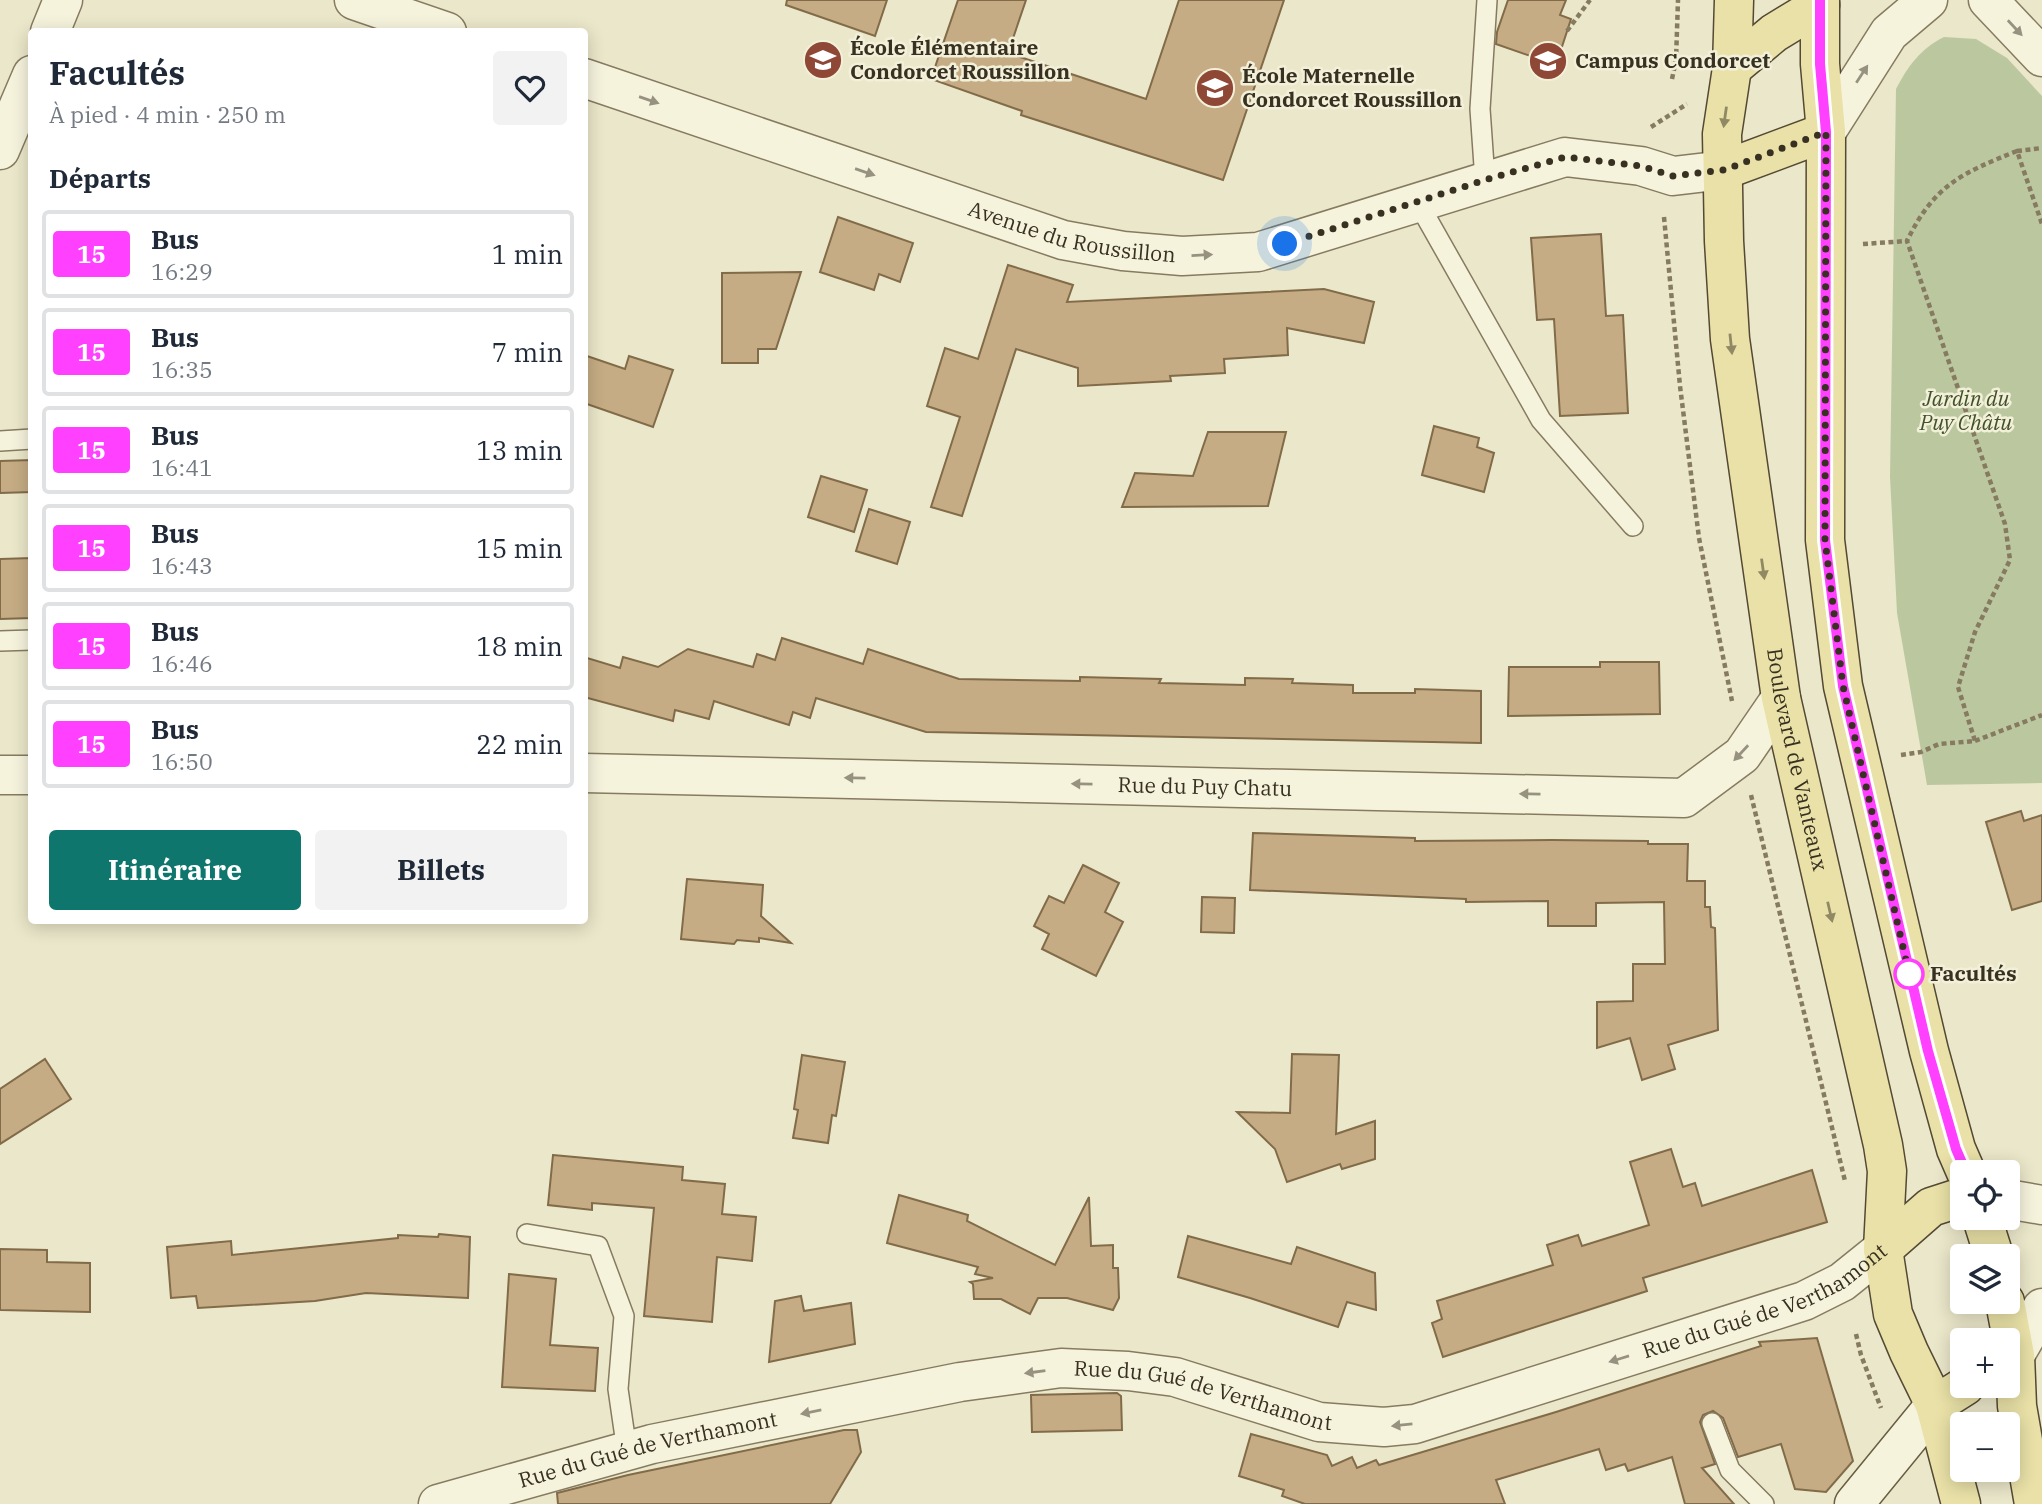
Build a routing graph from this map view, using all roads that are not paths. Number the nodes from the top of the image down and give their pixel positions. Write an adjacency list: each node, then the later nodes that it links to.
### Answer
1 (63, 0): 8 (street)
2 (354, 0): 9 (street)
3 (1487, 0): 17 (lane)
4 (1734, 0): 11 (main road, Boulevard de Vanteaux)
5 (1928, 0): 14 (street, one-way to 5)
6 (1988, 0): 10 (street, one-way to 10)
7 (1827, 2): 11 (main road); 14 (main road)
8 (52, 28)
9 (435, 28)
10 (2042, 57)
11 (1732, 68): 16 (main road, Boulevard de Vanteaux, one-way to 16)
12 (588, 79): 18 (street, Avenue du Roussillon, one-way to 18)
13 (28, 84): 15 (street)
14 (1826, 132): 16 (main road, Avenue du Roussillon); 28 (main road)
15 (0, 150)
16 (1724, 170): 17 (street, Avenue du Roussillon); 24 (main road, Boulevard de Vanteaux, one-way to 24)
17 (1485, 180): 18 (street, Avenue du Roussillon)
18 (1417, 201): 21 (lane)
19 (28, 439): 20 (lane)
20 (0, 440)
21 (1633, 526)
22 (28, 640): 23 (lane)
23 (0, 641)
24 (1782, 698): 25 (street, Rue du Puy Chatu, one-way to 25); 33 (main road, Boulevard de Vanteaux, one-way to 33)
25 (588, 773)
26 (0, 775): 27 (street)
27 (28, 775)
28 (1961, 1160)
29 (2020, 1201): 31 (street)
30 (1946, 1202): 33 (main road, Rue du Gué de Verthamont)
31 (2042, 1205)
32 (527, 1234): 40 (lane)
33 (1883, 1249): 36 (main road, Boulevard de Vanteaux); 40 (street, Rue du Gué de Verthamont, one-way to 40)
34 (2042, 1308): 35 (street)
35 (2020, 1343)
36 (1950, 1395): 43 (street)
37 (1950, 1398): 44 (main road, Boulevard de Vanteaux)
38 (2016, 1398): 45 (main road)
39 (1712, 1423): 42 (lane)
40 (627, 1451): 41 (street, Rue du Gué de Verthamont)
41 (438, 1504)
42 (1764, 1504)
43 (1854, 1504)
44 (1961, 1504)
45 (2034, 1504)

